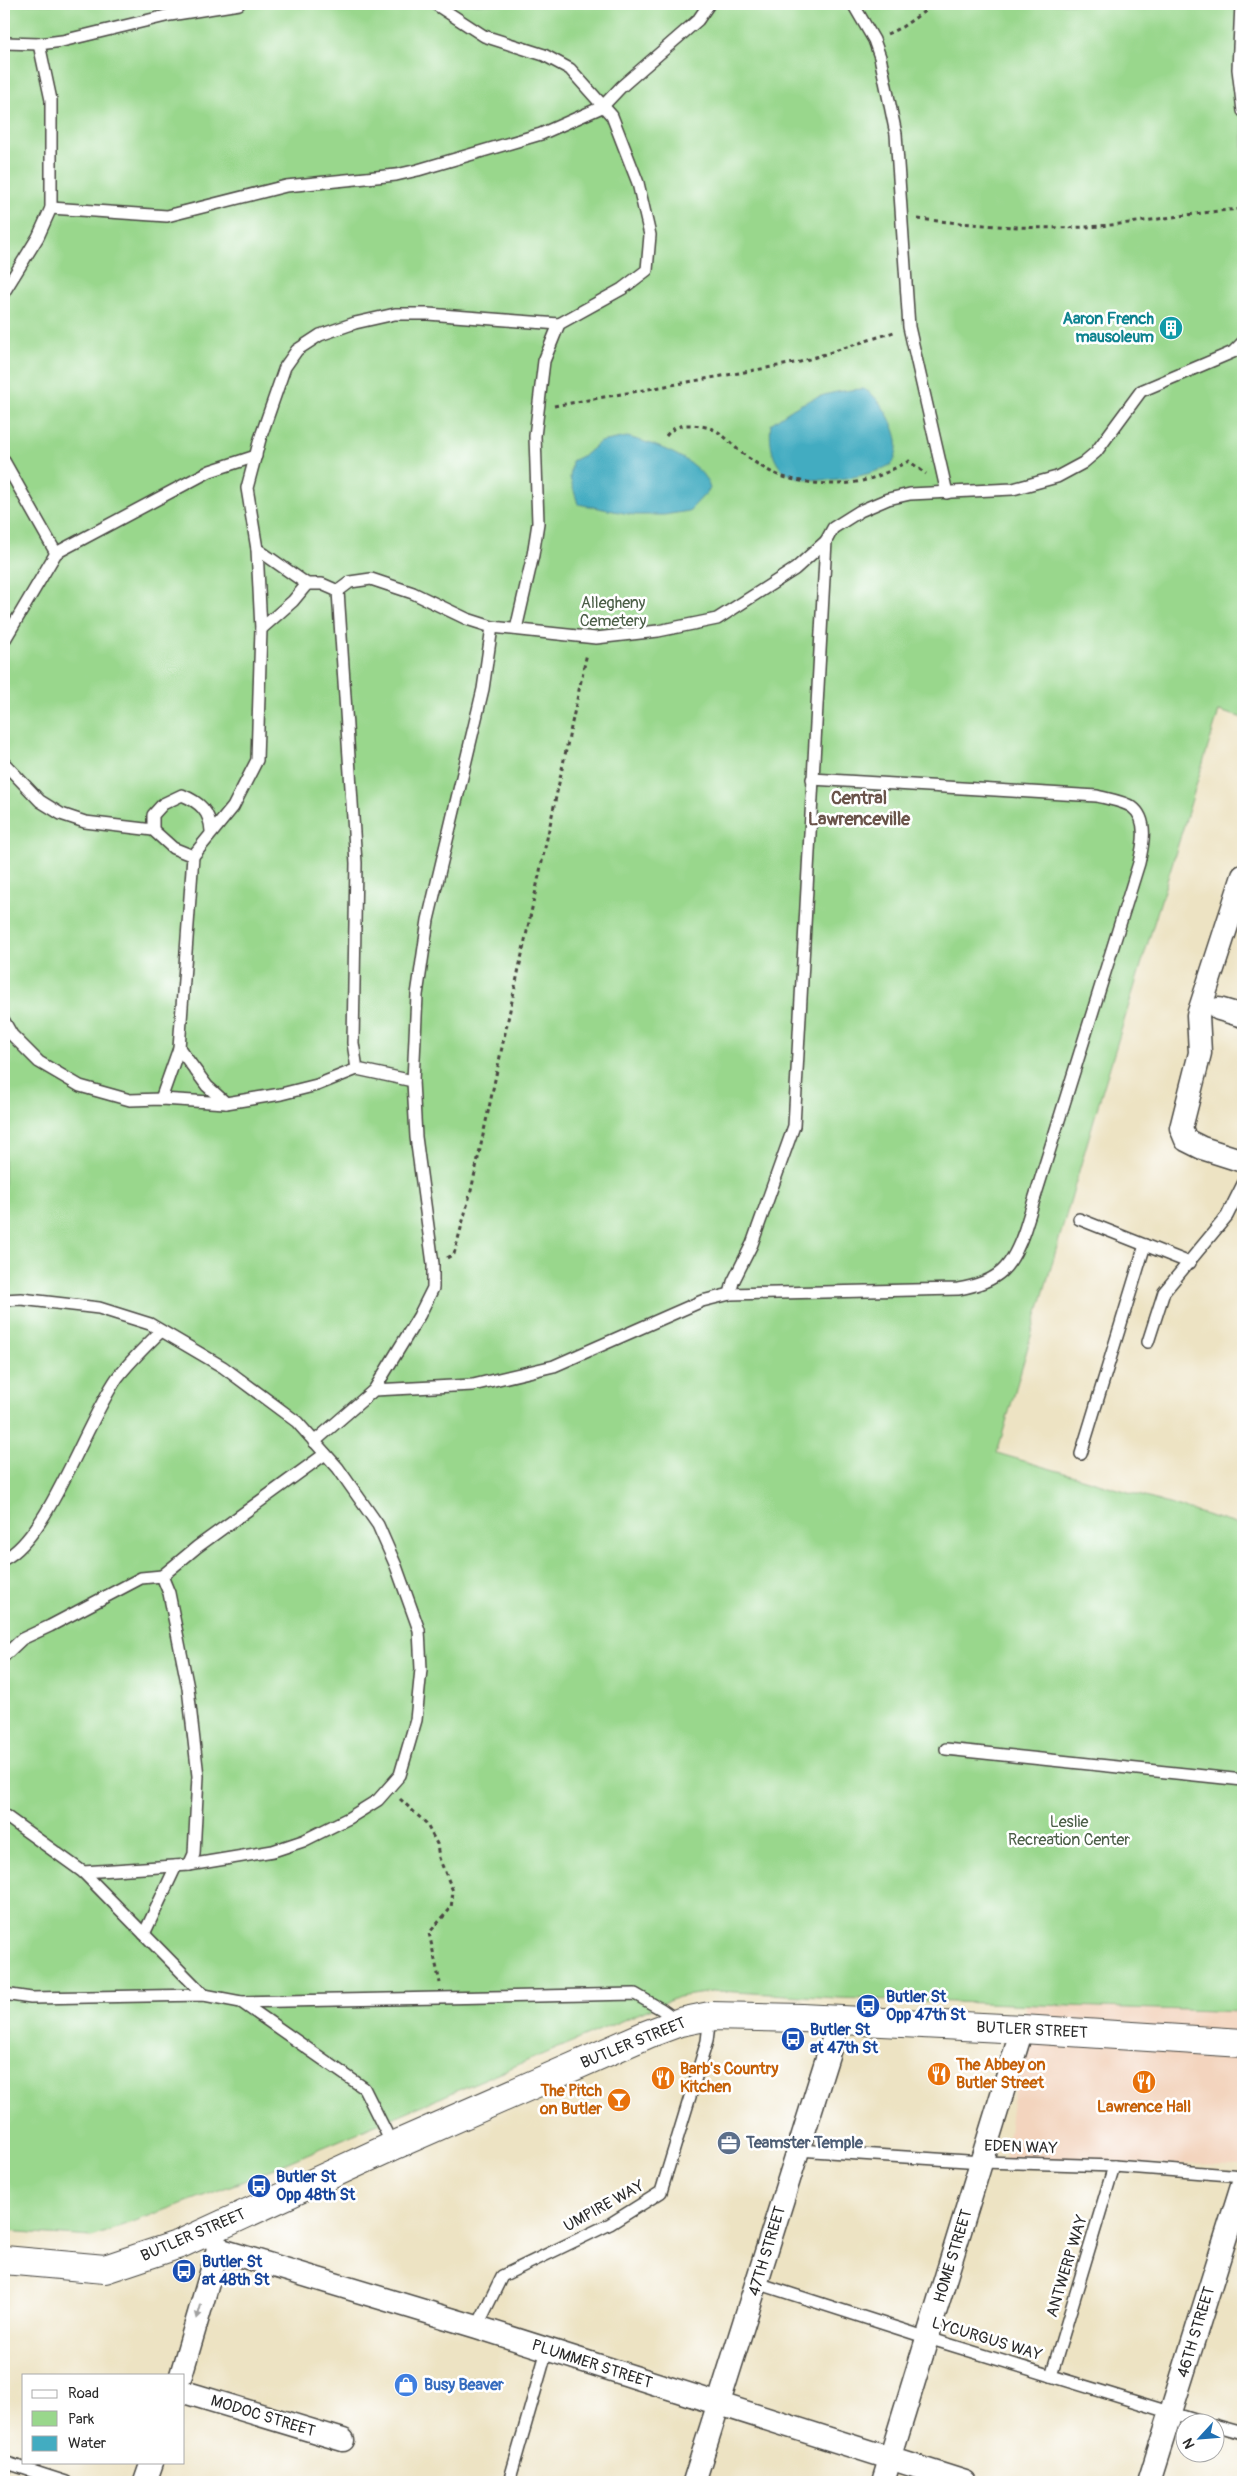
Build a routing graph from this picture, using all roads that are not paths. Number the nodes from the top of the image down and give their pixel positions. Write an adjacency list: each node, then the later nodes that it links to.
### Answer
1 (239, 4): 7 (lane)
2 (435, 4): 8 (lane)
3 (709, 4): 8 (lane)
4 (853, 4): 16 (lane)
5 (1241, 4): 9 (lane)
6 (4, 43): 7 (lane)
7 (39, 44): 10 (lane)
8 (602, 106): 10 (lane); 12 (lane)
9 (1243, 111)
10 (50, 208): 11 (lane)
11 (4, 292)
12 (559, 324): 14 (lane); 24 (lane)
13 (1243, 342): 16 (lane)
14 (256, 456): 18 (lane); 19 (lane)
15 (4, 460): 19 (lane)
16 (947, 492): 17 (lane)
17 (826, 541): 24 (lane); 27 (lane)
18 (257, 549): 20 (lane); 23 (lane)
19 (56, 553): 25 (lane)
20 (307, 584): 21 (lane); 23 (lane)
21 (338, 591): 22 (lane); 36 (lane)
22 (492, 628): 24 (lane); 37 (lane)
23 (261, 629): 29 (lane)
24 (516, 629)
25 (4, 641)
26 (4, 763): 28 (lane)
27 (812, 779): 45 (lane); 45 (lane)
28 (154, 830): 29 (lane); 30 (lane)
29 (211, 831): 30 (lane)
30 (193, 856): 35 (lane)
31 (1243, 876): 40 (street)
32 (1219, 1009): 33 (street)
33 (1243, 1016)
34 (4, 1021): 38 (lane)
35 (179, 1048): 38 (lane); 39 (lane)
36 (357, 1069): 37 (lane); 39 (lane)
37 (413, 1081): 49 (lane)
38 (161, 1099): 39 (lane)
39 (226, 1102)
40 (1243, 1160)
41 (1243, 1184): 44 (lane)
42 (1079, 1219): 43 (lane)
43 (1145, 1245): 44 (lane); 52 (lane)
44 (1190, 1263): 48 (lane)
45 (730, 1294): 49 (lane)
46 (4, 1300): 47 (lane)
47 (161, 1331): 50 (lane); 53 (lane)
48 (1148, 1342)
49 (374, 1390): 50 (lane)
50 (314, 1442): 51 (lane)
51 (325, 1454): 54 (lane); 59 (lane)
52 (1081, 1454)
53 (4, 1559)
54 (162, 1576): 55 (lane); 59 (lane)
55 (4, 1656)
56 (946, 1749): 57 (lane)
57 (1243, 1780)
58 (4, 1816): 61 (lane)
59 (190, 1865): 60 (lane)
60 (176, 1866): 61 (lane); 62 (lane)
61 (83, 1872): 62 (lane)
62 (144, 1934): 64 (lane)
63 (4, 1994): 64 (lane)
64 (204, 1994): 65 (lane)
65 (241, 2002): 68 (lane); 71 (lane)
66 (710, 2016): 67 (main road, BUTLER STREET); 68 (main road, BUTLER STREET); 80 (lane, UMPIRE WAY)
67 (839, 2020): 69 (main road, BUTLER STREET); 72 (street, 47TH STREET)
68 (680, 2022): 71 (main road, BUTLER STREET)
69 (1022, 2029): 70 (main road, BUTLER STREET); 73 (street, HOME STREET)
70 (1243, 2043)
71 (393, 2146): 77 (main road, BUTLER STREET)
72 (798, 2150): 73 (lane, EDEN WAY); 79 (street, 47TH STREET)
73 (982, 2162): 74 (lane, EDEN WAY); 81 (street, HOME STREET)
74 (1114, 2166): 75 (lane, EDEN WAY); 84 (lane, ANTWERP WAY)
75 (1243, 2176)
76 (1243, 2182): 87 (street, 46TH STREET)
77 (215, 2239): 78 (main road, BUTLER STREET); 80 (street, PLUMMER STREET); 83 (street, one-way to 83)
78 (4, 2260)
79 (757, 2283): 81 (lane, LYCURGUS WAY); 86 (street, 47TH STREET)
80 (477, 2327): 82 (street, PLUMMER STREET)
81 (928, 2338): 84 (lane, LYCURGUS WAY); 92 (street, HOME STREET)
82 (547, 2350): 86 (street, PLUMMER STREET); 97 (lane)
83 (181, 2374)
84 (1051, 2376): 87 (lane, LYCURGUS WAY)
85 (185, 2392): 91 (street, MODOC STREET)
86 (718, 2404): 92 (street, PLUMMER STREET); 98 (street, 47TH STREET)
87 (1171, 2413): 88 (lane, LYCURGUS WAY); 101 (street, 46TH STREET)
88 (1174, 2414)
89 (1224, 2428): 90 (lane)
90 (1243, 2433)
91 (343, 2440)
92 (890, 2459): 99 (street, HOME STREET); 100 (street, PLUMMER STREET)
93 (4, 2462): 95 (lane)
94 (151, 2464): 96 (street)
95 (66, 2482)
96 (145, 2482)
97 (509, 2482)
98 (694, 2482)
99 (883, 2482)
100 (965, 2482)
101 (1149, 2482)

